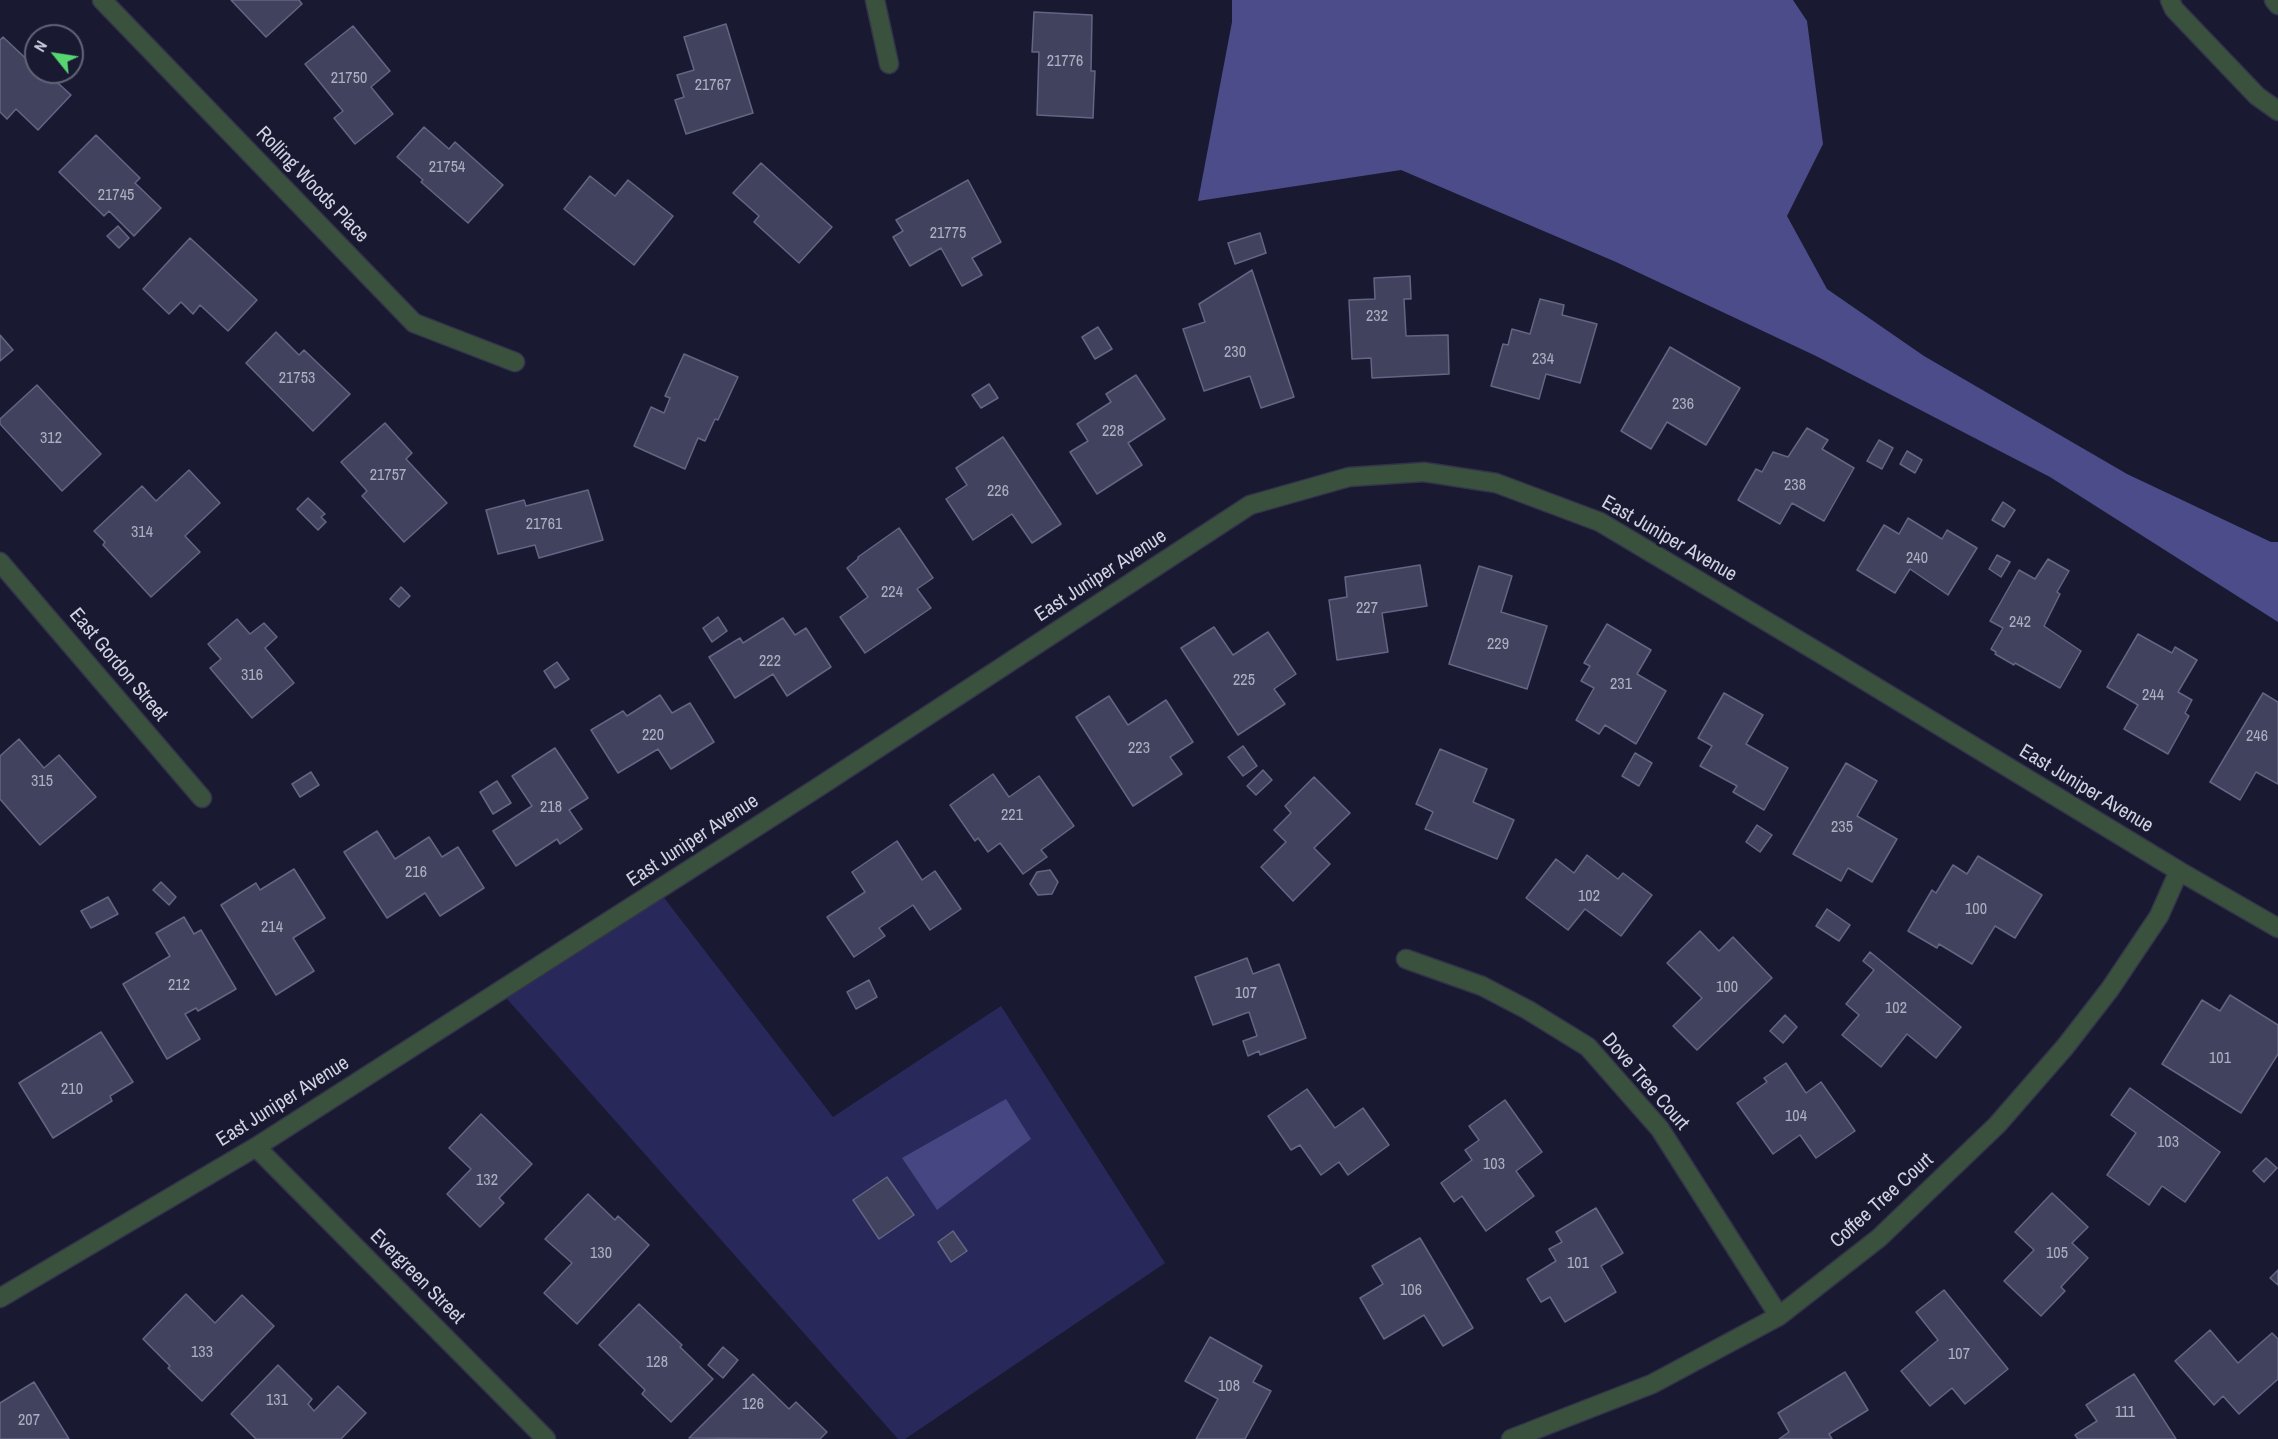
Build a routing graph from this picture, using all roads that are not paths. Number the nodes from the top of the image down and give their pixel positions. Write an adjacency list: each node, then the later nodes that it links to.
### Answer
1 (102, 0): 8 (street, Rolling Woods Place)
2 (875, 0): 6 (street)
3 (2170, 0): 7 (street)
4 (2274, 0): 5 (street)
5 (2278, 4)
6 (890, 64)
7 (2278, 111)
8 (515, 362)
9 (0, 562): 10 (street, East Gordon Street)
10 (202, 798)
11 (2179, 871): 12 (street, East Juniper Avenue); 14 (street, East Juniper Avenue); 16 (street, Coffee Tree Court)
12 (2278, 928)
13 (1406, 959): 16 (street, Dove Tree Court)
14 (256, 1147): 15 (street, East Juniper Avenue); 17 (street, Evergreen Street)
15 (0, 1298)
16 (1779, 1316): 18 (street, Coffee Tree Court)
17 (546, 1439)
18 (1511, 1439)

